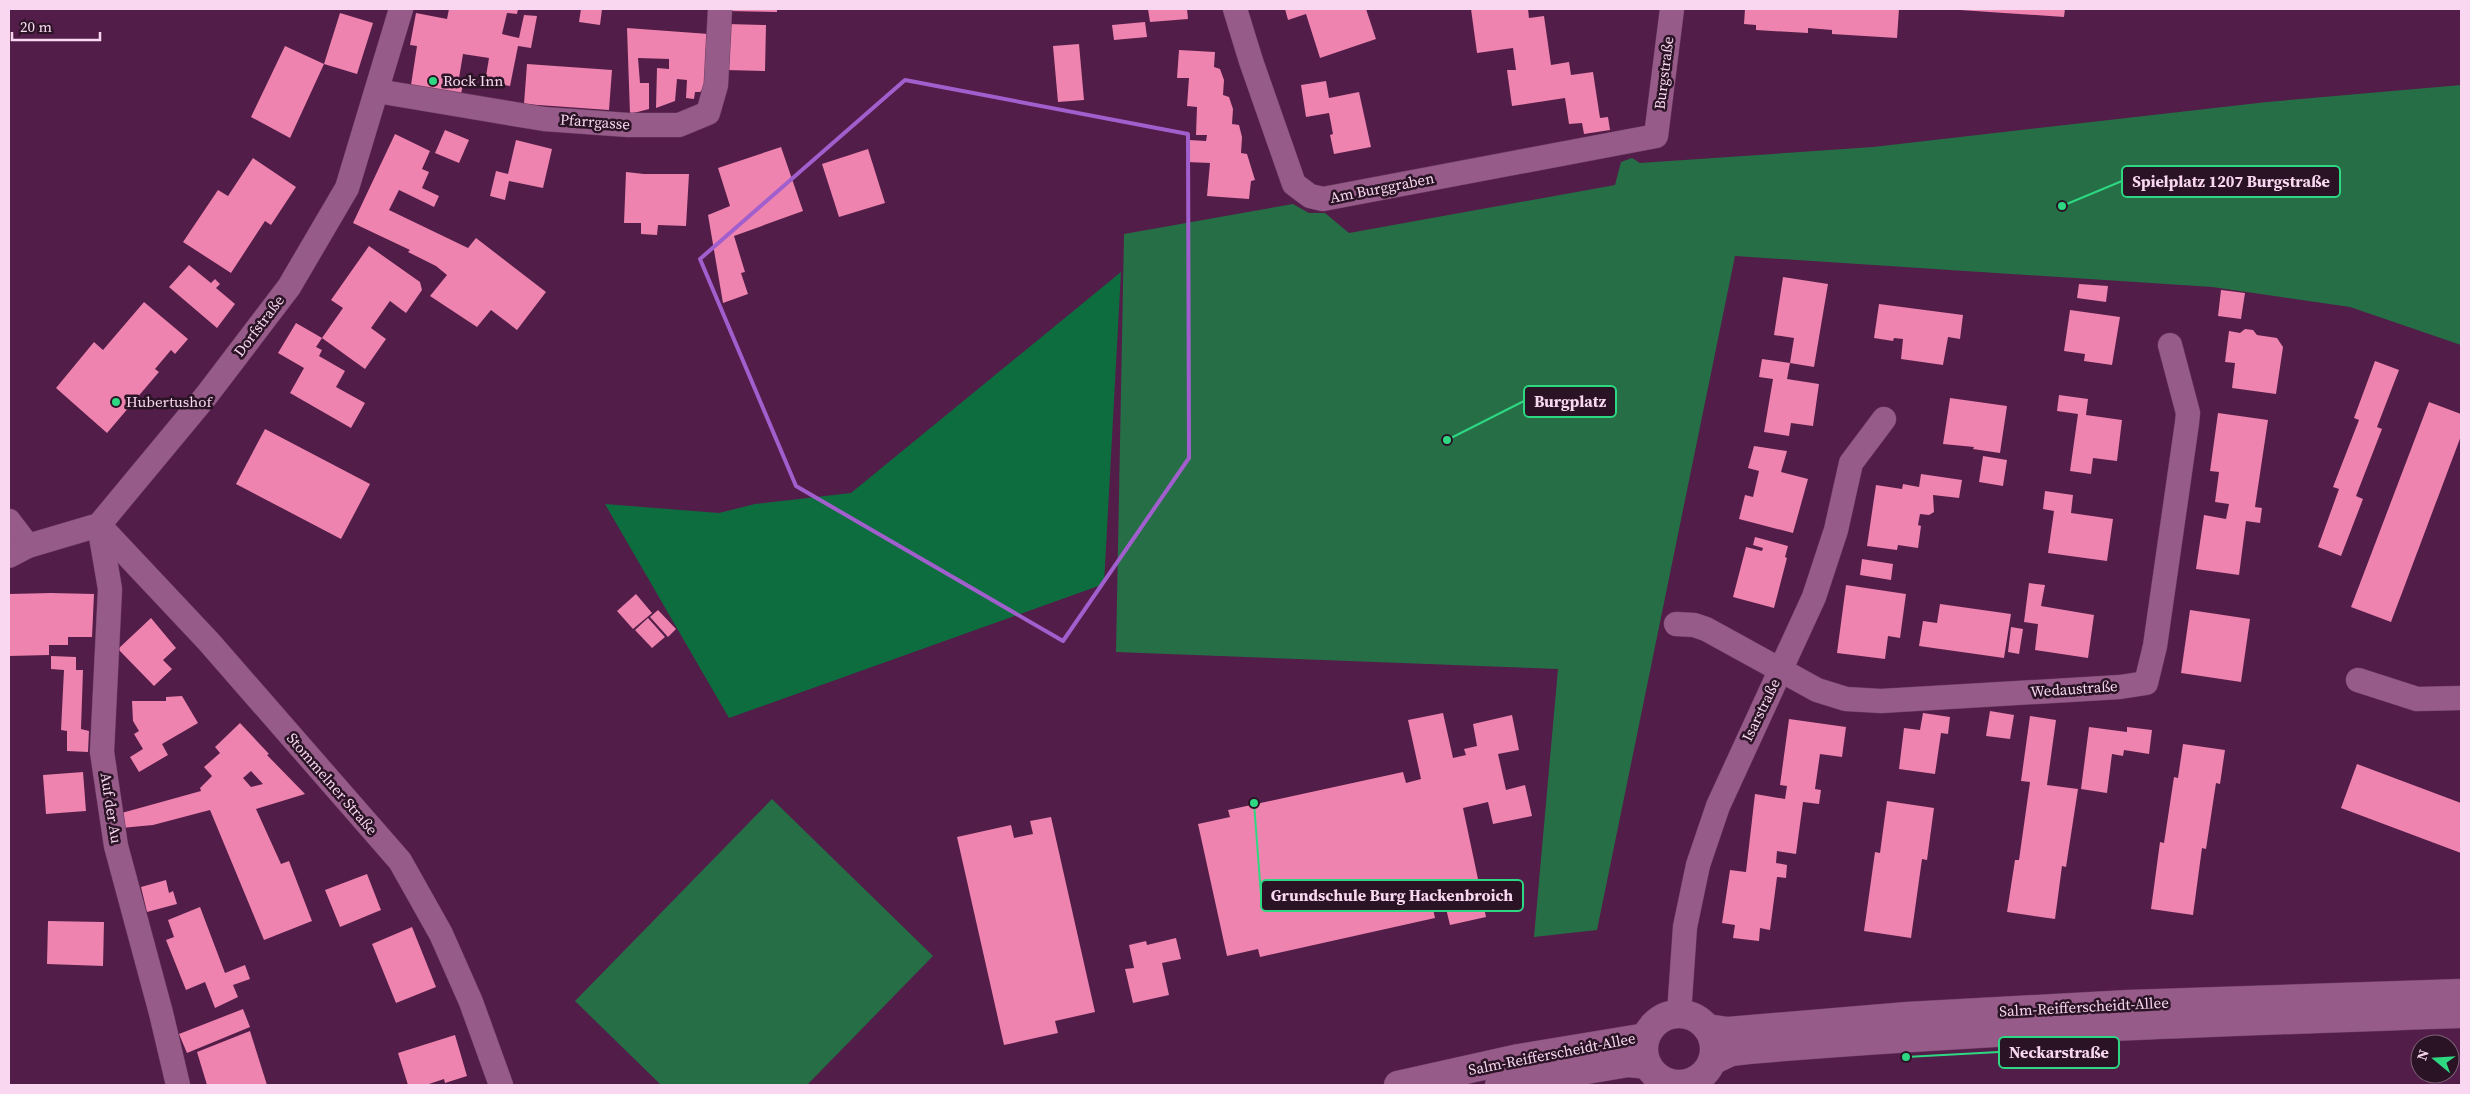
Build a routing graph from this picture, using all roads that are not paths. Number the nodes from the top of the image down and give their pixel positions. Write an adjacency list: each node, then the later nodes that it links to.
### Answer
1 (402, 9): 5 (street, Dorfstraße)
2 (720, 9): 5 (street, Pfarrgasse)
3 (1235, 9): 6 (street, Am Burggraben)
4 (1672, 9): 6 (street, Burgstraße)
5 (377, 91): 10 (street, Dorfstraße)
6 (1656, 136)
7 (2170, 345): 13 (street, Wedaustraße)
8 (1884, 420): 13 (street, Isarstraße)
9 (9, 521): 11 (street)
10 (99, 525): 11 (street); 23 (street, Auf der Au); 24 (street, Stommelner Straße)
11 (19, 551)
12 (1676, 624): 13 (street, Wedaustraße)
13 (1780, 670): 17 (street, Isarstraße)
14 (2358, 680): 15 (street)
15 (2461, 698)
16 (2461, 993): 19 (street, Salm-Reifferscheidt-Allee)
17 (1679, 1014): 19 (street); 20 (street)
18 (2461, 1014): 21 (street, Salm-Reifferscheidt-Allee)
19 (1707, 1028): 21 (street)
20 (1646, 1036): 22 (street); 25 (street, Salm-Reifferscheidt-Allee)
21 (1712, 1061): 27 (street)
22 (1648, 1065): 26 (street, Salm-Reifferscheidt-Allee); 27 (street)
23 (178, 1085)
24 (501, 1085)
25 (1398, 1085)
26 (1499, 1085)
27 (1677, 1085)

